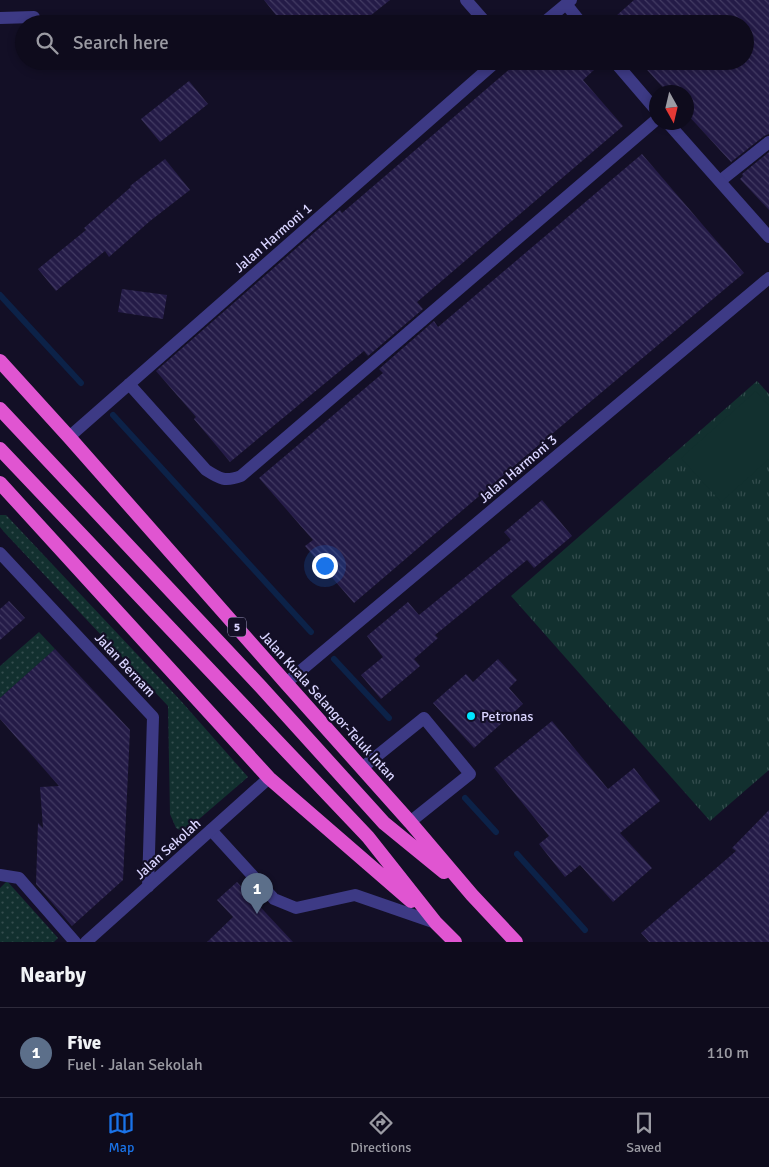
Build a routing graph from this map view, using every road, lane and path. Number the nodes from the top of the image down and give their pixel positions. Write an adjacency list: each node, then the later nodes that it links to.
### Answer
1 (466, 0): 3 (street)
2 (568, 2): 4 (street); 5 (street)
3 (479, 15)
4 (553, 15)
5 (576, 15)
6 (0, 18): 7 (street)
7 (15, 18)
8 (488, 70): 18 (street, Jalan Harmoni 1)
9 (622, 70): 10 (street)
10 (649, 102)
11 (649, 126): 18 (street)
12 (674, 130): 14 (street)
13 (769, 142): 14 (street)
14 (720, 181): 15 (street)
15 (769, 237)
16 (769, 278): 24 (street, Jalan Harmoni 3)
17 (0, 361): 20 (highway, Jalan Kuala Selangor-Teluk Intan / 5)
18 (130, 384): 20 (street, Jalan Harmoni 1)
19 (0, 409): 31 (highway, Jalan Kuala Selangor-Teluk Intan / 5)
20 (69, 437): 24 (highway, Jalan Kuala Selangor-Teluk Intan / 5)
21 (0, 449): 32 (highway)
22 (0, 483): 26 (highway)
23 (0, 553): 30 (street, Jalan Bernam)
24 (286, 683): 25 (highway, Jalan Kuala Selangor-Teluk Intan / 5)
25 (362, 768): 27 (highway, Jalan Kuala Selangor-Teluk Intan / 5); 27 (street)
26 (269, 778): 28 (street, Jalan Sekolah); 32 (highway)
27 (410, 822): 31 (highway, Jalan Kuala Selangor-Teluk Intan / 5)
28 (211, 830): 30 (street, Jalan Sekolah); 32 (street)
29 (0, 875): 33 (street)
30 (148, 887): 34 (street, Jalan Sekolah)
31 (472, 894): 36 (highway, Jalan Kuala Selangor-Teluk Intan / 5)
32 (436, 922): 35 (highway)
33 (75, 942)
34 (86, 942)
35 (455, 942)
36 (516, 942)

